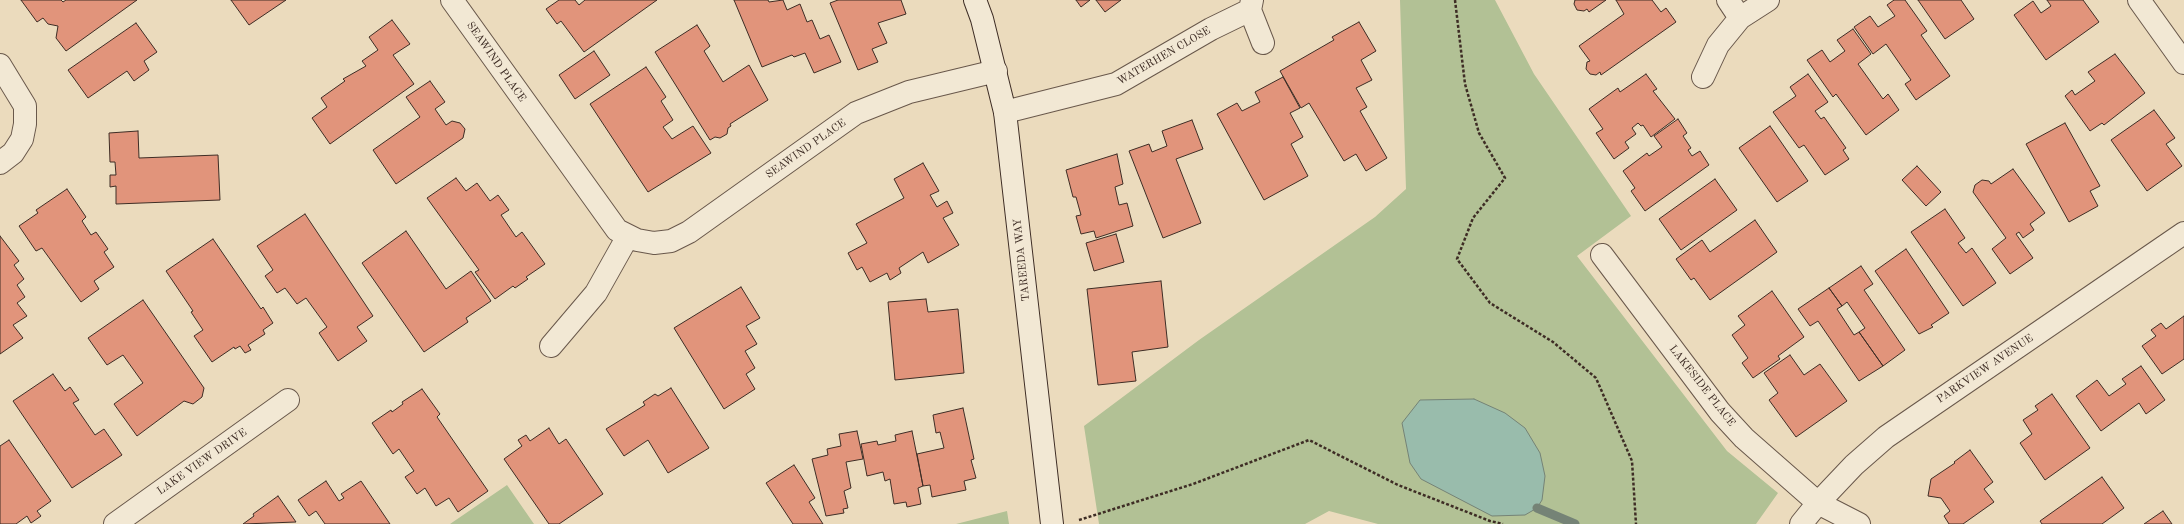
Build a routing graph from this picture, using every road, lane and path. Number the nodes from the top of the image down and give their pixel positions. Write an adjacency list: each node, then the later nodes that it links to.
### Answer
1 (452, 0): 17 (street, SEAWIND PLACE)
2 (975, 0): 12 (street, TAREEDA WAY)
3 (1455, 0): 25 (path)
4 (1728, 0): 8 (street)
5 (1768, 0): 8 (street)
6 (2139, 0): 10 (street)
7 (1251, 5): 9 (street, WATERHEN CLOSE); 14 (street, WATERHEN CLOSE)
8 (1740, 18): 13 (street)
9 (1263, 43)
10 (2184, 64)
11 (0, 65): 15 (street)
12 (996, 72): 14 (street, TAREEDA WAY); 17 (street, SEAWIND PLACE)
13 (1703, 77)
14 (1005, 112): 22 (street, TAREEDA WAY)
15 (0, 163)
16 (2184, 233): 21 (street, PARKVIEW AVENUE)
17 (628, 236): 19 (street)
18 (1602, 255): 21 (street, LAKESIDE PLACE)
19 (551, 346)
20 (288, 400): 23 (street, LAKE VIEW DRIVE)
21 (1818, 503): 26 (street, PARKVIEW AVENUE); 27 (street, LAKESIDE PLACE)
22 (1062, 523): 24 (path)
23 (115, 524)
24 (1503, 524)
25 (1636, 524)
26 (1801, 524)
27 (1859, 524)

